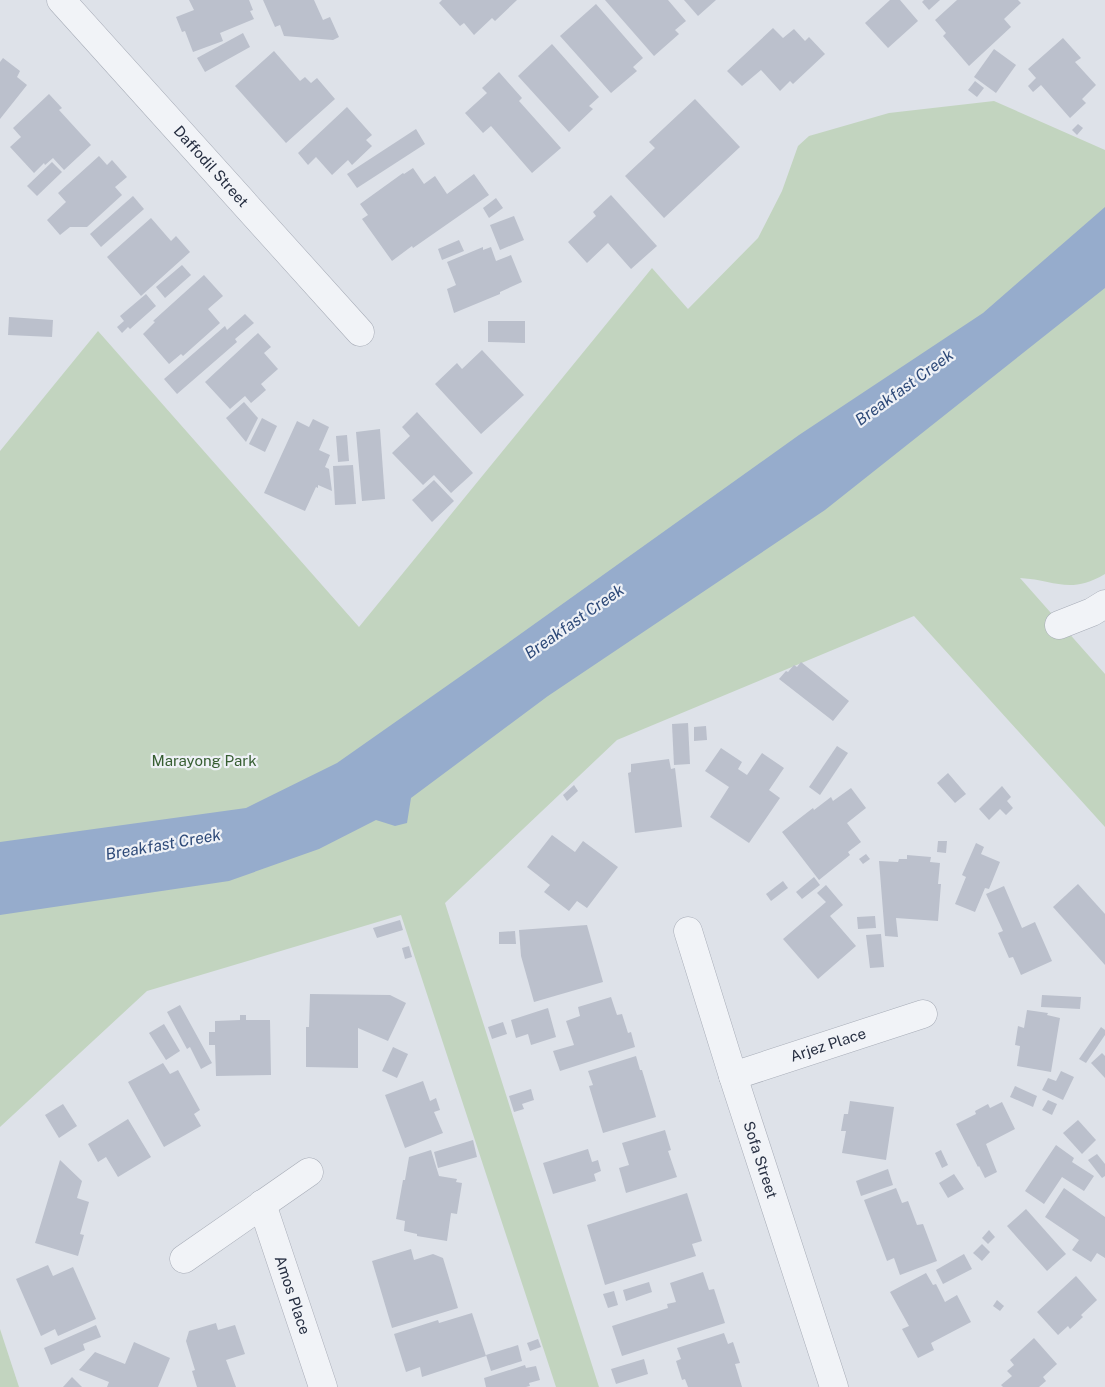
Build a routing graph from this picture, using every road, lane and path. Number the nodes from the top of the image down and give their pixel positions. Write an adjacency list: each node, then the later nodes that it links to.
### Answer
1 (61, 0): 2 (street, Daffodil Street)
2 (360, 332)
3 (1105, 604): 4 (street)
4 (1059, 625)
5 (688, 932): 7 (street, Sofa Street)
6 (923, 1014): 7 (street, Arjez Place)
7 (733, 1076): 12 (street, Sofa Street)
8 (309, 1172): 9 (street)
9 (262, 1204): 10 (street); 11 (street, Amos Place)
10 (184, 1259)
11 (322, 1387)
12 (834, 1387)

